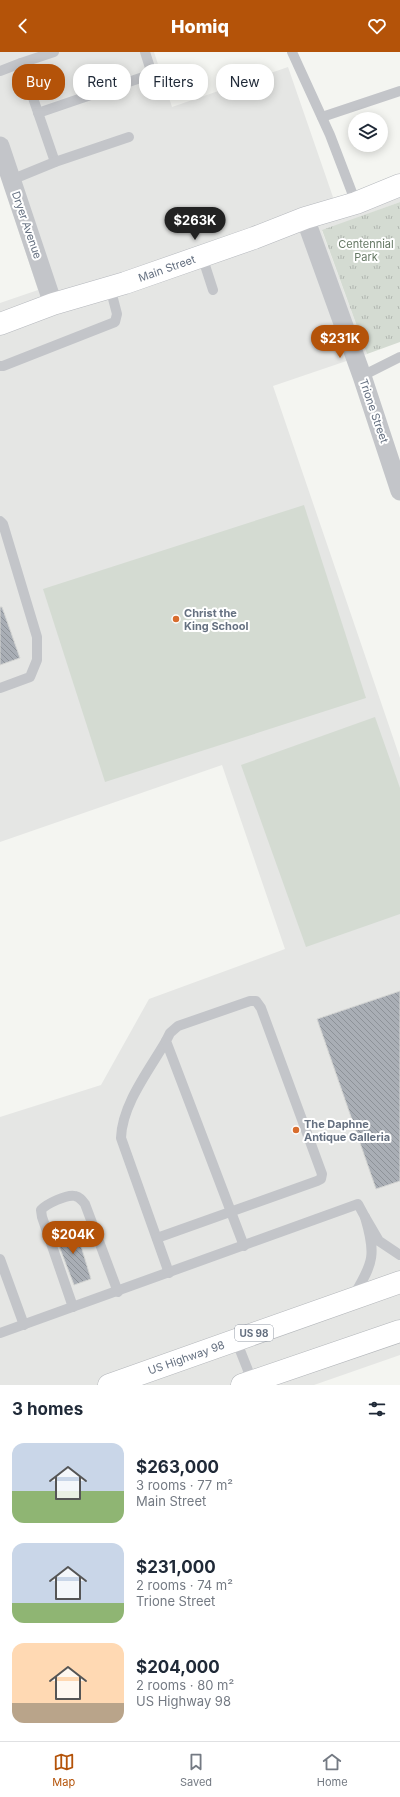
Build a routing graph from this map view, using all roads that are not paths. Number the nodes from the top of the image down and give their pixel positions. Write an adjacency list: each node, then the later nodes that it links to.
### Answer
1 (54, 52): 4 (lane)
2 (145, 52): 7 (lane)
3 (292, 52): 8 (lane)
4 (21, 63): 5 (lane); 7 (lane)
5 (0, 70)
6 (400, 91): 8 (lane)
7 (38, 113): 11 (lane)
8 (322, 117): 14 (lane)
9 (129, 137): 11 (lane)
10 (0, 146): 12 (street, Dryer Avenue)
11 (55, 162): 12 (lane)
12 (11, 180): 19 (street, Dryer Avenue)
13 (400, 185): 14 (main road, Main Street)
14 (356, 203): 15 (main road, Main Street)
15 (305, 218): 16 (main road, Main Street); 23 (street, Trione Street)
16 (202, 256): 17 (main road, Main Street); 18 (lane)
17 (110, 287): 19 (main road, Main Street); 22 (lane)
18 (213, 290)
19 (53, 304): 20 (main road, Main Street)
20 (0, 324)
21 (400, 357): 23 (lane)
22 (0, 366)
23 (362, 376): 24 (street, Trione Street)
24 (400, 491)
25 (0, 521): 26 (lane)
26 (0, 688)
27 (166, 1041): 28 (lane); 28 (lane); 30 (lane)
28 (231, 1210): 30 (lane); 31 (lane)
29 (365, 1217): 31 (lane); 32 (lane); 37 (lane)
30 (157, 1238): 34 (lane)
31 (244, 1246): 34 (lane)
32 (400, 1255)
33 (0, 1259): 39 (lane)
34 (169, 1273): 36 (lane)
35 (400, 1282): 37 (main road, US Highway 98 / US 98)
36 (118, 1292): 38 (lane); 38 (lane)
37 (352, 1299): 42 (main road, US Highway 98 / US 98)
38 (73, 1307): 39 (lane)
39 (24, 1325): 41 (lane)
40 (400, 1331): 43 (main road)
41 (0, 1333)
42 (236, 1340): 44 (lane); 45 (main road, US Highway 98 / US 98)
43 (302, 1364): 44 (main road); 46 (main road)
44 (249, 1384)
45 (109, 1385)
46 (290, 1385)

